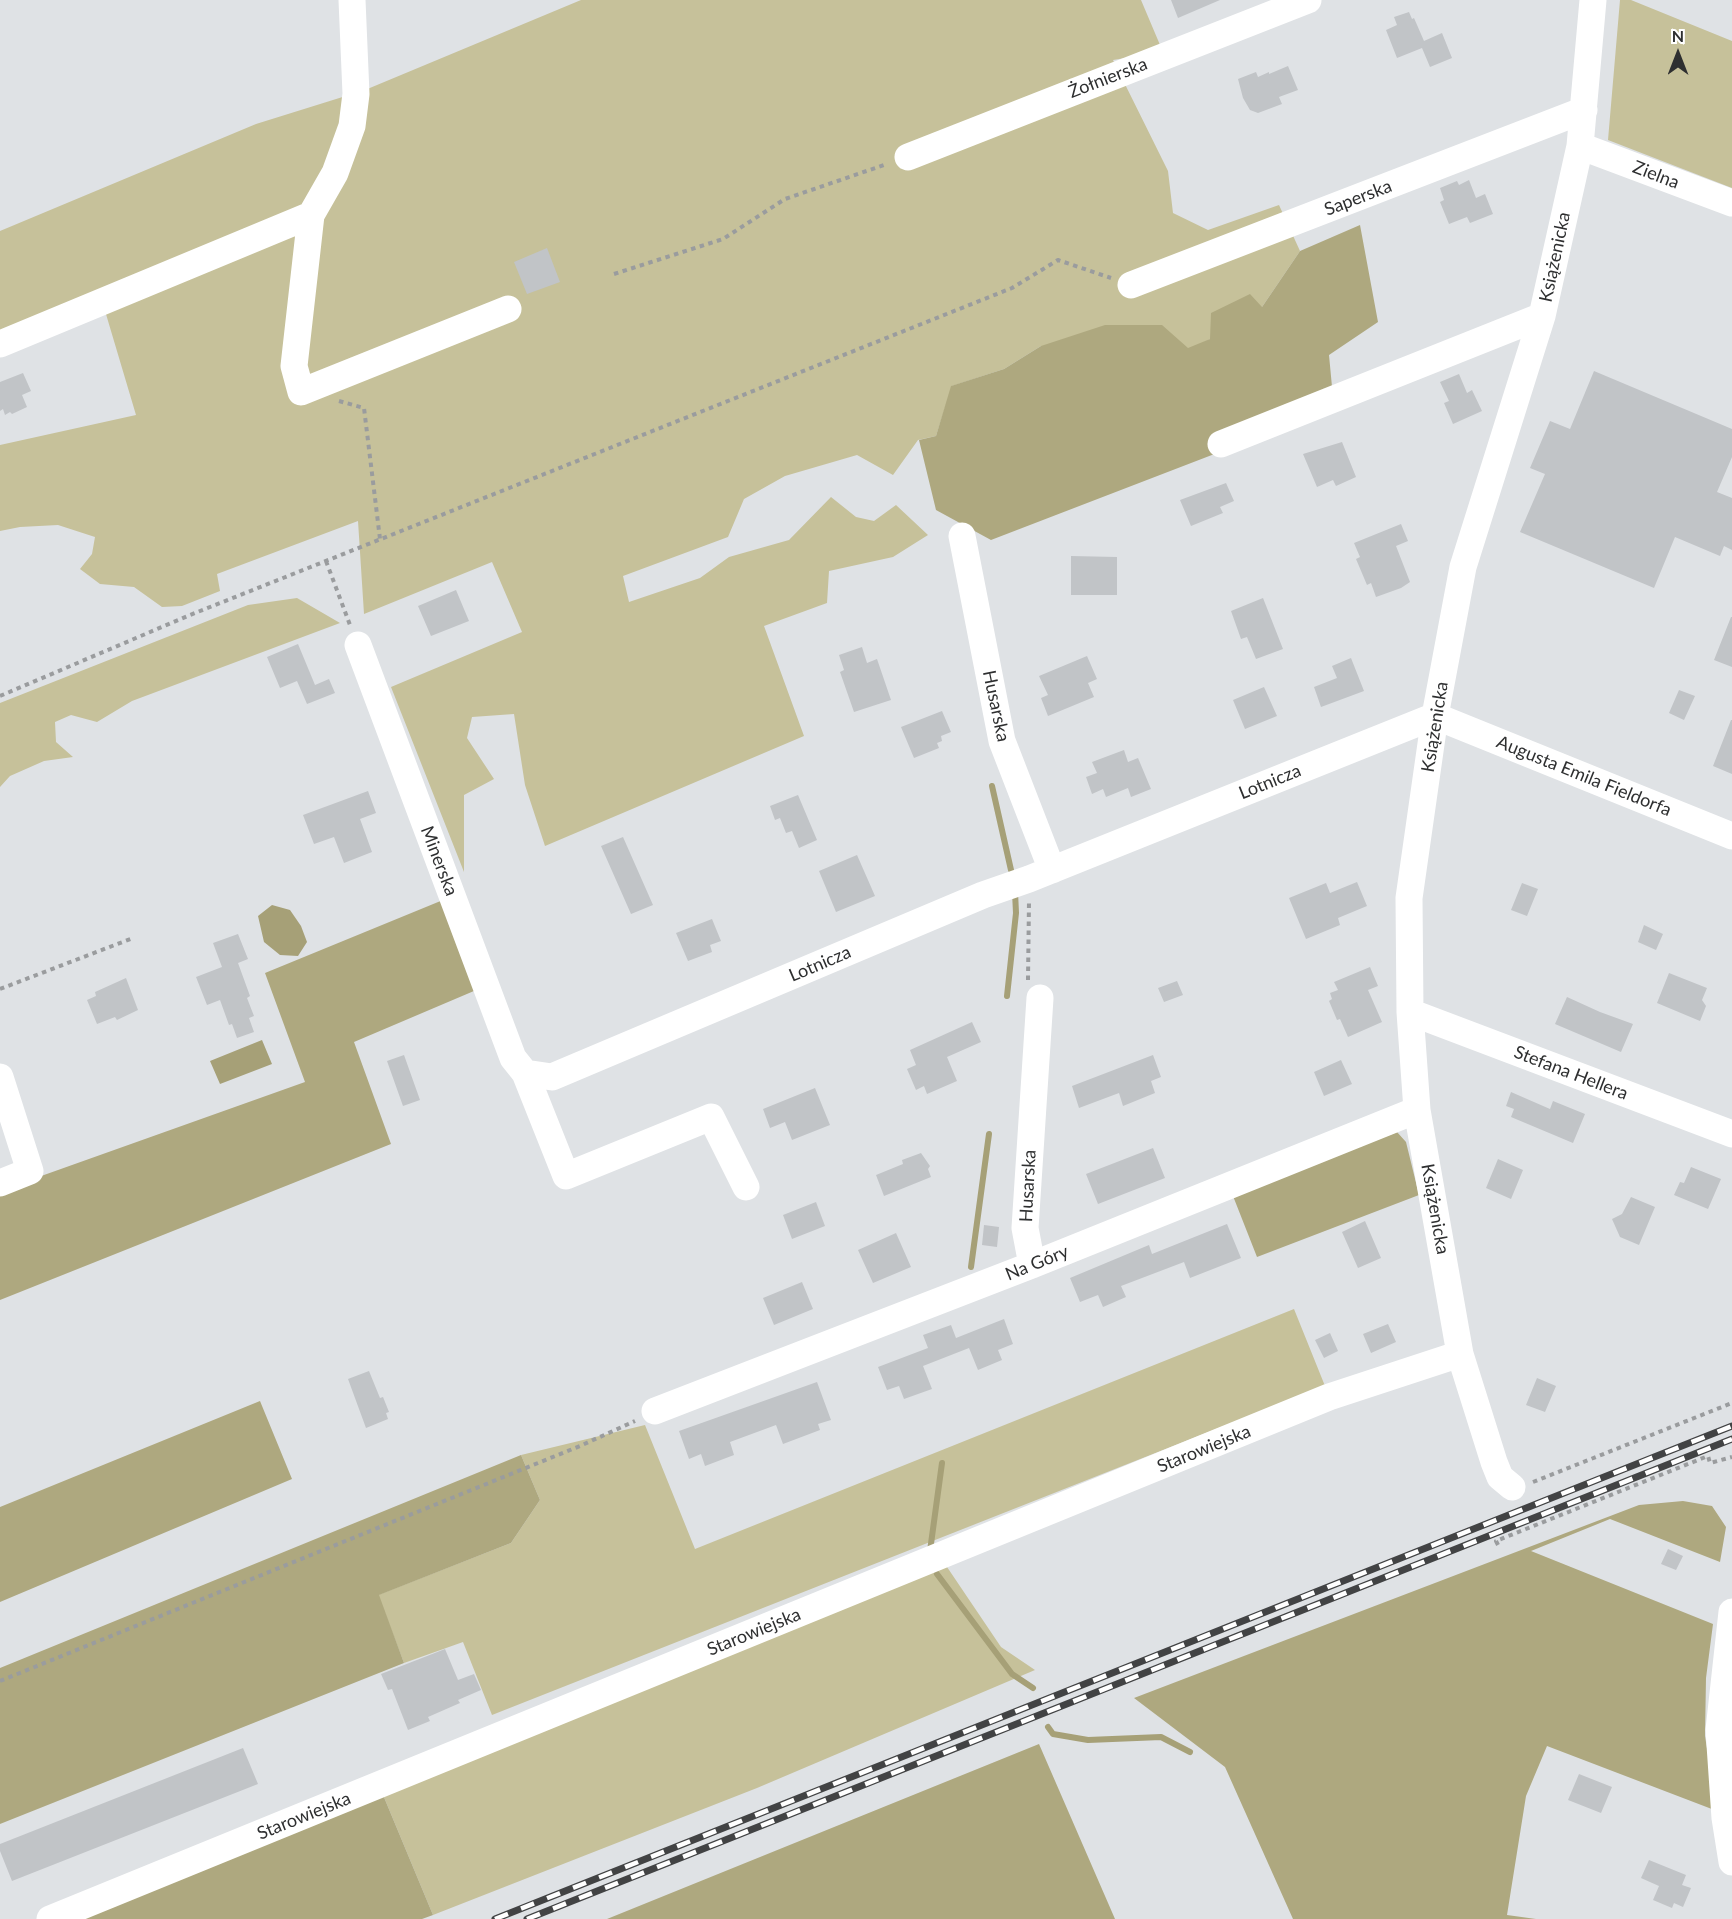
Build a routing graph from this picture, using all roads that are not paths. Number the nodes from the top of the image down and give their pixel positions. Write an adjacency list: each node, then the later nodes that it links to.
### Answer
1 (352, 0): 8 (street)
2 (1308, 0): 6 (street, Żołnierska)
3 (1593, 0): 4 (street, Książenicka)
4 (1584, 110): 5 (street, Książenicka); 9 (street, Saperska)
5 (1580, 146): 7 (street, Zielna); 11 (street, Książenicka)
6 (908, 157)
7 (1732, 203)
8 (310, 215): 10 (street); 12 (street)
9 (1131, 285)
10 (508, 309)
11 (1542, 316): 13 (street); 16 (street, Książenicka)
12 (0, 344)
13 (1221, 444)
14 (962, 536): 18 (street, Husarska)
15 (358, 645): 21 (street, Minerska)
16 (1435, 716): 17 (street, Augusta Emila Fieldorfa); 18 (street, Lotnicza); 20 (street, Książenicka)
17 (1732, 836)
18 (1041, 874): 21 (street, Lotnicza)
19 (1040, 998): 27 (street, Husarska)
20 (1410, 1012): 23 (street, Książenicka); 24 (street, Stefana Hellera)
21 (525, 1073): 26 (street)
22 (0, 1077): 25 (street)
23 (1417, 1110): 27 (street, Na Góry); 28 (street, Książenicka)
24 (1732, 1134)
25 (0, 1183)
26 (746, 1187)
27 (1032, 1265): 29 (street, Na Góry)
28 (1460, 1354): 30 (street, Książenicka); 34 (street, Starowiejska)
29 (655, 1411)
30 (1512, 1487)
31 (1732, 1612): 32 (street)
32 (1729, 1820): 33 (street)
33 (1732, 1862)
34 (50, 1919)

